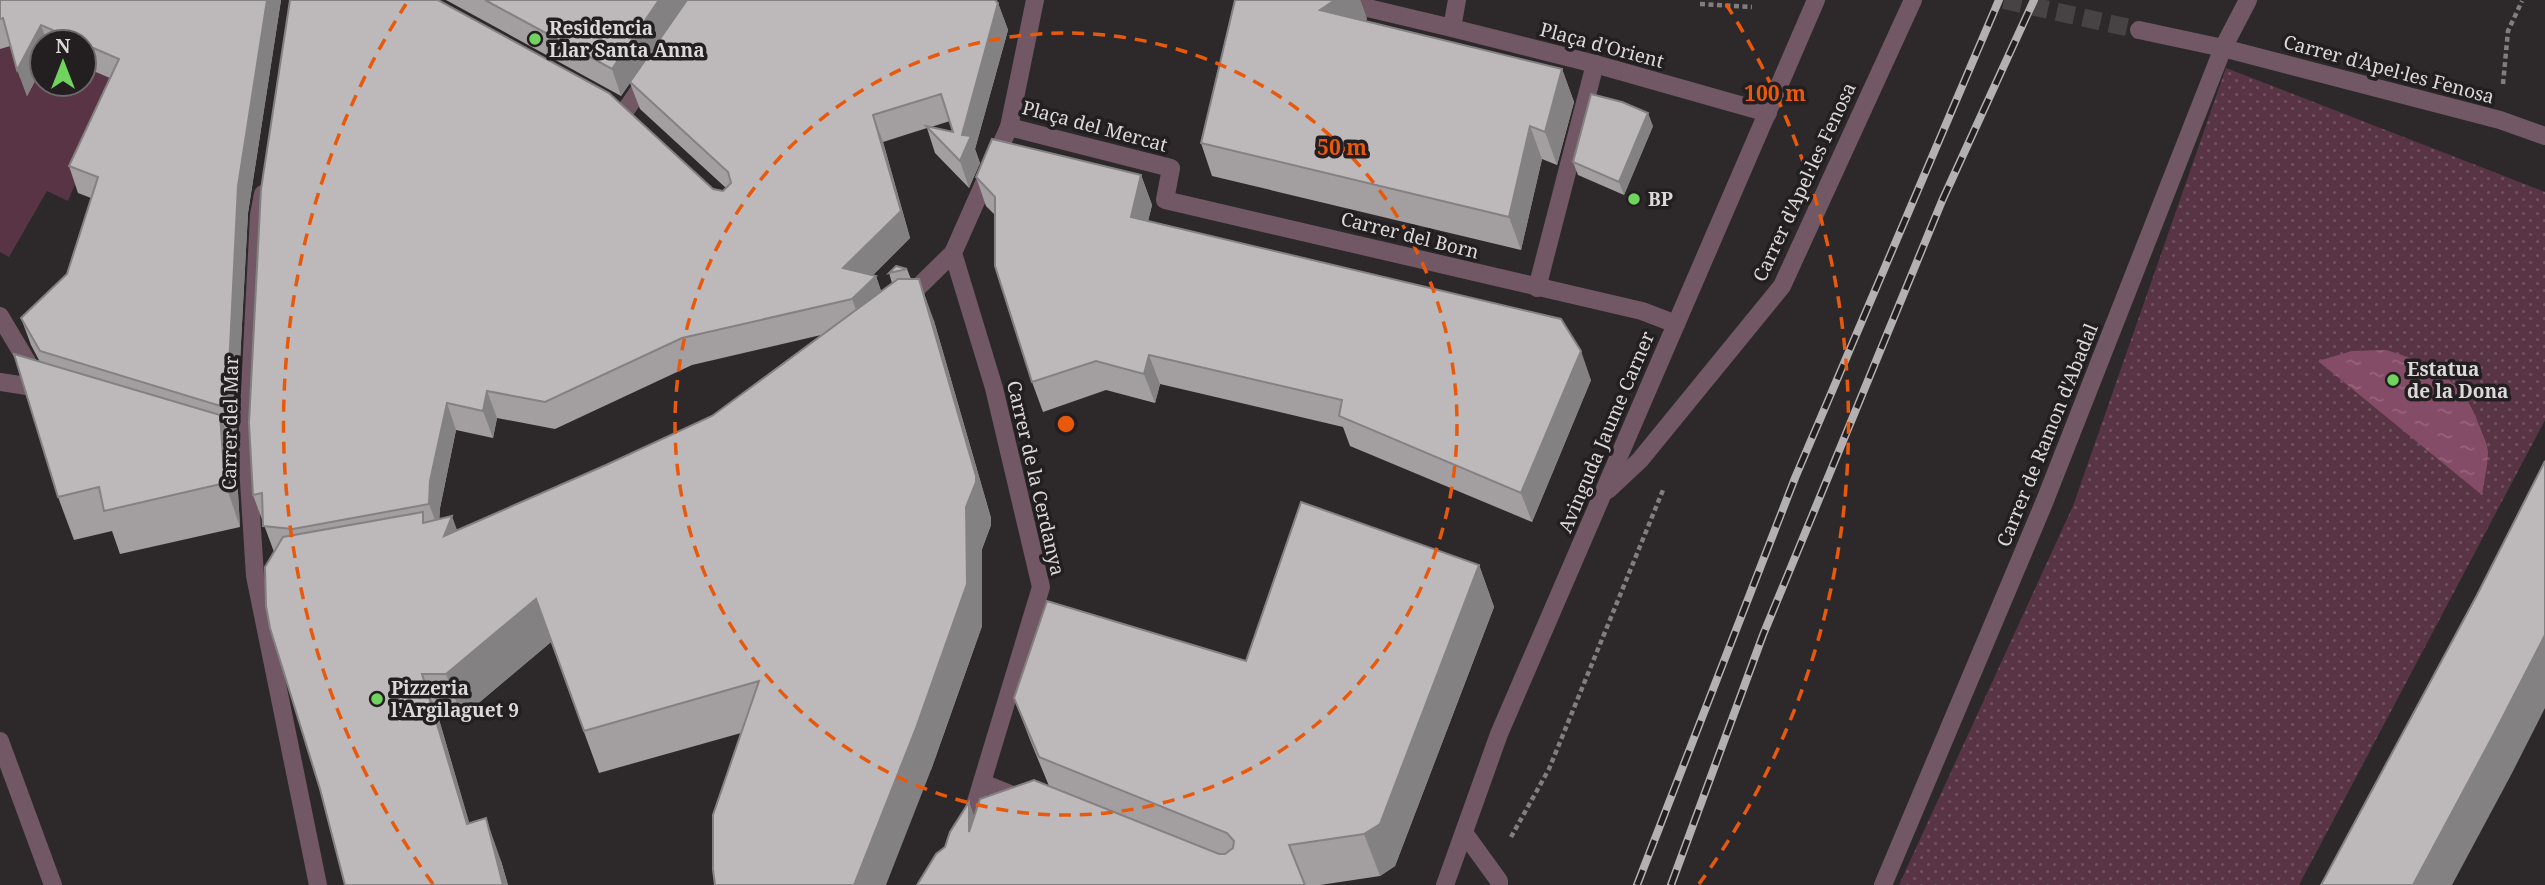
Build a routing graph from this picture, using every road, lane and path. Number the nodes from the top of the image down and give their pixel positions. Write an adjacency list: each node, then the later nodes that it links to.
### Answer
1 (1035, 0): 18 (street, Plaça del Mercat)
2 (1334, 0): 10 (street, Plaça d'Orient)
3 (1457, 0): 10 (street)
4 (1816, 0): 16 (street, Avinguda Jaume Carner)
5 (1913, 0): 30 (street, Carrer d'Apel·les Fenosa)
6 (2248, 0): 12 (street, Carrer de Ramon d'Abadal)
7 (2522, 1): 17 (path)
8 (1700, 5): 9 (path)
9 (1752, 7)
10 (1452, 28): 13 (street, Plaça d'Orient)
11 (2139, 30): 12 (street, Carrer d'Apel·les Fenosa)
12 (2223, 48): 17 (street, Carrer d'Apel·les Fenosa); 40 (street, Carrer de Ramon d'Abadal)
13 (1595, 64): 16 (street, Plaça d'Orient); 23 (street)
14 (655, 67): 15 (street)
15 (624, 112)
16 (1768, 113): 26 (street, Avinguda Jaume Carner)
17 (2500, 120): 19 (street, Carrer d'Apel·les Fenosa)
18 (1009, 127): 20 (street, Plaça del Mercat); 22 (street)
19 (2545, 136)
20 (1171, 168): 23 (street, Carrer del Born)
21 (265, 175): 37 (street, Carrer del Mar)
22 (953, 253): 24 (street); 32 (street, Carrer de la Cerdanya)
23 (1537, 288): 26 (street, Carrer del Born)
24 (890, 315)
25 (0, 316): 28 (street)
26 (1676, 324): 30 (street, Avinguda Jaume Carner)
27 (0, 382): 28 (street)
28 (42, 387): 29 (street)
29 (68, 395)
30 (1603, 494): 34 (street, Avinguda Jaume Carner)
31 (0, 741): 36 (street)
32 (983, 783): 33 (street); 35 (street, Carrer de la Cerdanya)
33 (1048, 808)
34 (1465, 834): 38 (street, Avinguda Jaume Carner); 39 (street)
35 (962, 847)
36 (53, 885)
37 (318, 885)
38 (1445, 885)
39 (1499, 885)
40 (1882, 885)

